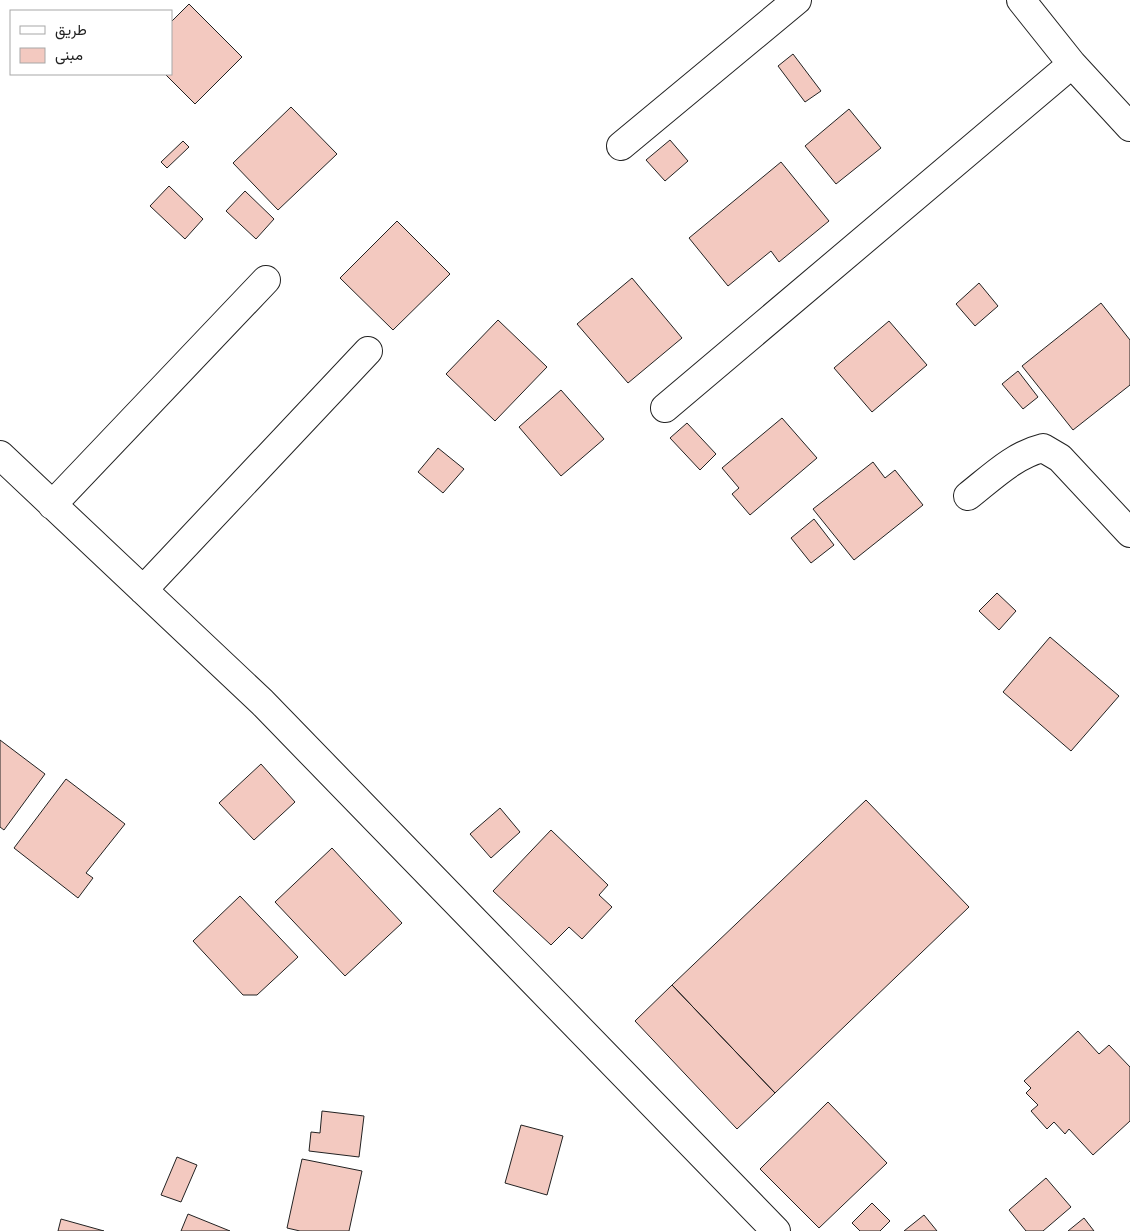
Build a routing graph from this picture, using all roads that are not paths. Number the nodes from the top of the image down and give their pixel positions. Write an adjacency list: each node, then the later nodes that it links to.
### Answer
1 (1021, 0): 3 (street)
2 (792, 1): 5 (street)
3 (1072, 64): 4 (street); 8 (street)
4 (1130, 126)
5 (621, 146)
6 (266, 280): 11 (street)
7 (368, 351): 13 (street)
8 (665, 408)
9 (0, 455): 11 (street)
10 (968, 496): 12 (street)
11 (52, 504): 13 (street)
12 (1130, 533)
13 (143, 590): 14 (street)
14 (776, 1231)

